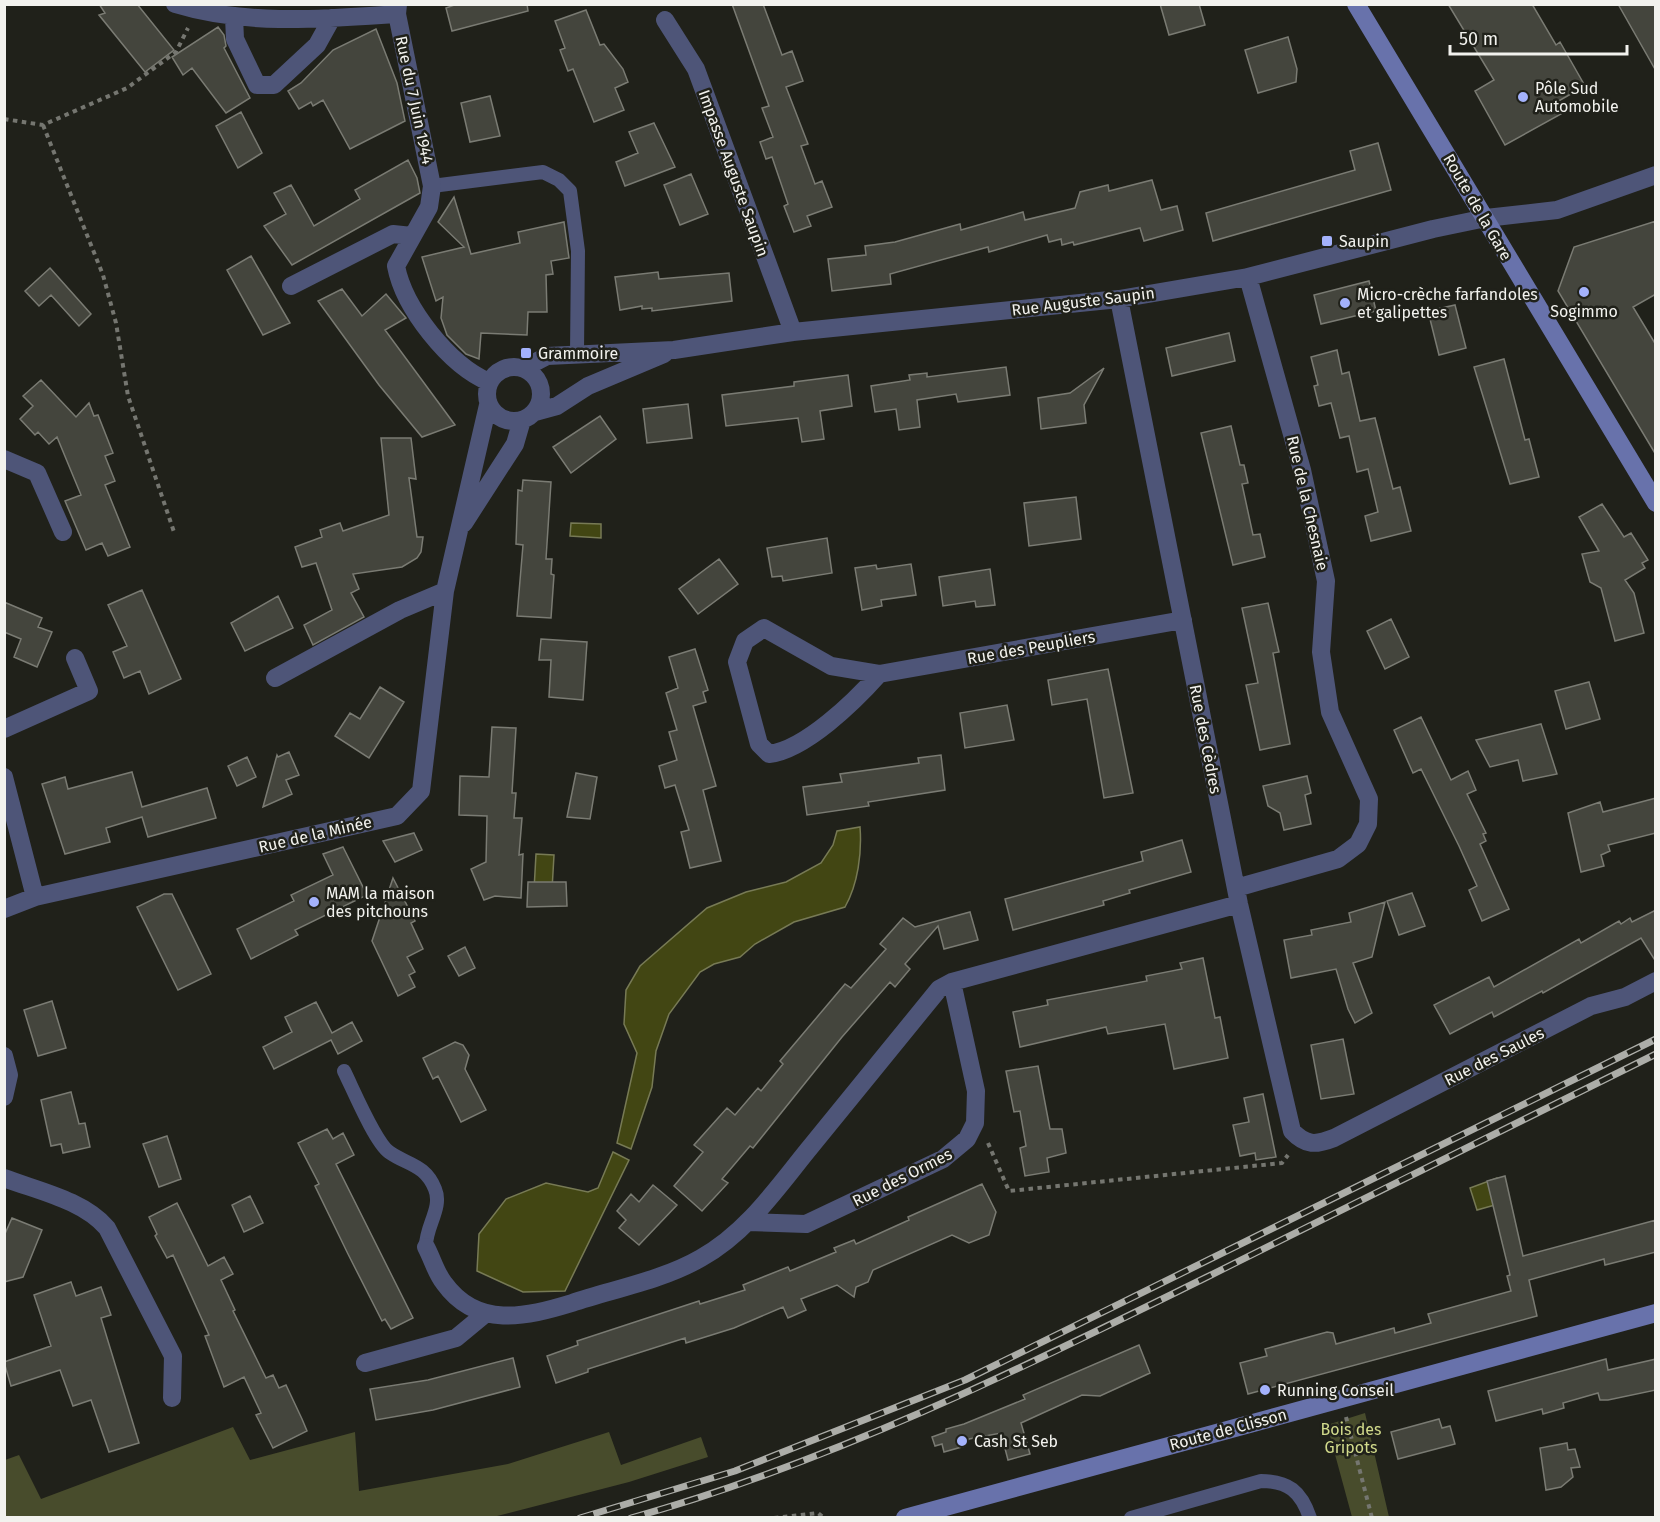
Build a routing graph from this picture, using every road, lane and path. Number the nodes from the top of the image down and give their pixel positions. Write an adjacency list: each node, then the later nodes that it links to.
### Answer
1 (175, 4): 4 (street, Rue du 7 Juin 1944)
2 (1356, 4): 12 (main road, Route de la Gare)
3 (398, 9): 6 (street, Rue du 7 Juin 1944); 11 (street, Rue du 7 Juin 1944)
4 (196, 11): 5 (street, Rue du 7 Juin 1944); 9 (path)
5 (234, 17): 6 (street, Rue du 7 Juin 1944); 6 (street)
6 (332, 18)
7 (665, 20): 17 (street, Impasse Auguste Saupin)
8 (4, 119): 9 (path)
9 (43, 125): 28 (path)
10 (1656, 175): 12 (street, Rue Auguste Saupin)
11 (432, 186): 13 (street, Rue du 7 Juin 1944); 19 (lane, Rue du 7 Juin 1944)
12 (1486, 218): 14 (street, Rue Auguste Saupin); 25 (main road, Route de la Gare)
13 (412, 236): 15 (street); 21 (street, Rue du 7 Juin 1944)
14 (1248, 277): 16 (street, Rue Auguste Saupin); 36 (street, Rue de la Chesnaie)
15 (291, 286)
16 (1119, 298): 17 (street, Rue Auguste Saupin); 30 (street, Rue des Cèdres)
17 (794, 332): 18 (street, Rue Auguste Saupin)
18 (674, 350): 19 (street, Rue Auguste Saupin); 23 (street, Rue Auguste Saupin)
19 (577, 353): 20 (street, Rue Auguste Saupin)
20 (524, 368): 21 (street); 23 (street)
21 (489, 382): 22 (street)
22 (488, 405): 23 (street); 27 (street, Rue de la Minée)
23 (528, 416): 27 (street, Rue de la Minée)
24 (4, 459): 26 (street)
25 (1656, 503)
26 (63, 532)
27 (457, 534): 29 (street, Rue de la Minée)
28 (175, 535)
29 (445, 591): 33 (street); 37 (street, Rue de la Minée)
30 (1183, 620): 32 (street, Rue des Peupliers); 36 (street, Rue des Cèdres)
31 (75, 658): 34 (street)
32 (879, 674): 32 (street, Rue des Peupliers)
33 (275, 678)
34 (4, 729)
35 (4, 777): 37 (street)
36 (1237, 896): 40 (street); 45 (street, Rue des Cèdres)
37 (35, 897): 38 (street, Rue de la Minée)
38 (4, 909)
39 (1656, 981): 45 (street, Rue des Saules)
40 (952, 982): 44 (street); 47 (street)
41 (4, 1056): 43 (street)
42 (344, 1071): 48 (lane)
43 (4, 1097)
44 (975, 1123): 45 (path); 47 (street, Rue des Ormes)
45 (1300, 1140)
46 (4, 1178): 52 (street)
47 (747, 1222): 50 (street)
48 (426, 1247): 50 (street)
49 (1656, 1313): 53 (main road, Route de Clisson)
50 (485, 1314): 51 (street)
51 (365, 1364)
52 (172, 1398)
53 (1341, 1398): 56 (main road, Route de Clisson); 59 (path)
54 (774, 1518): 55 (path)
55 (824, 1518)
56 (905, 1518)
57 (1131, 1518): 58 (lane)
58 (1310, 1518)
59 (1372, 1518)

